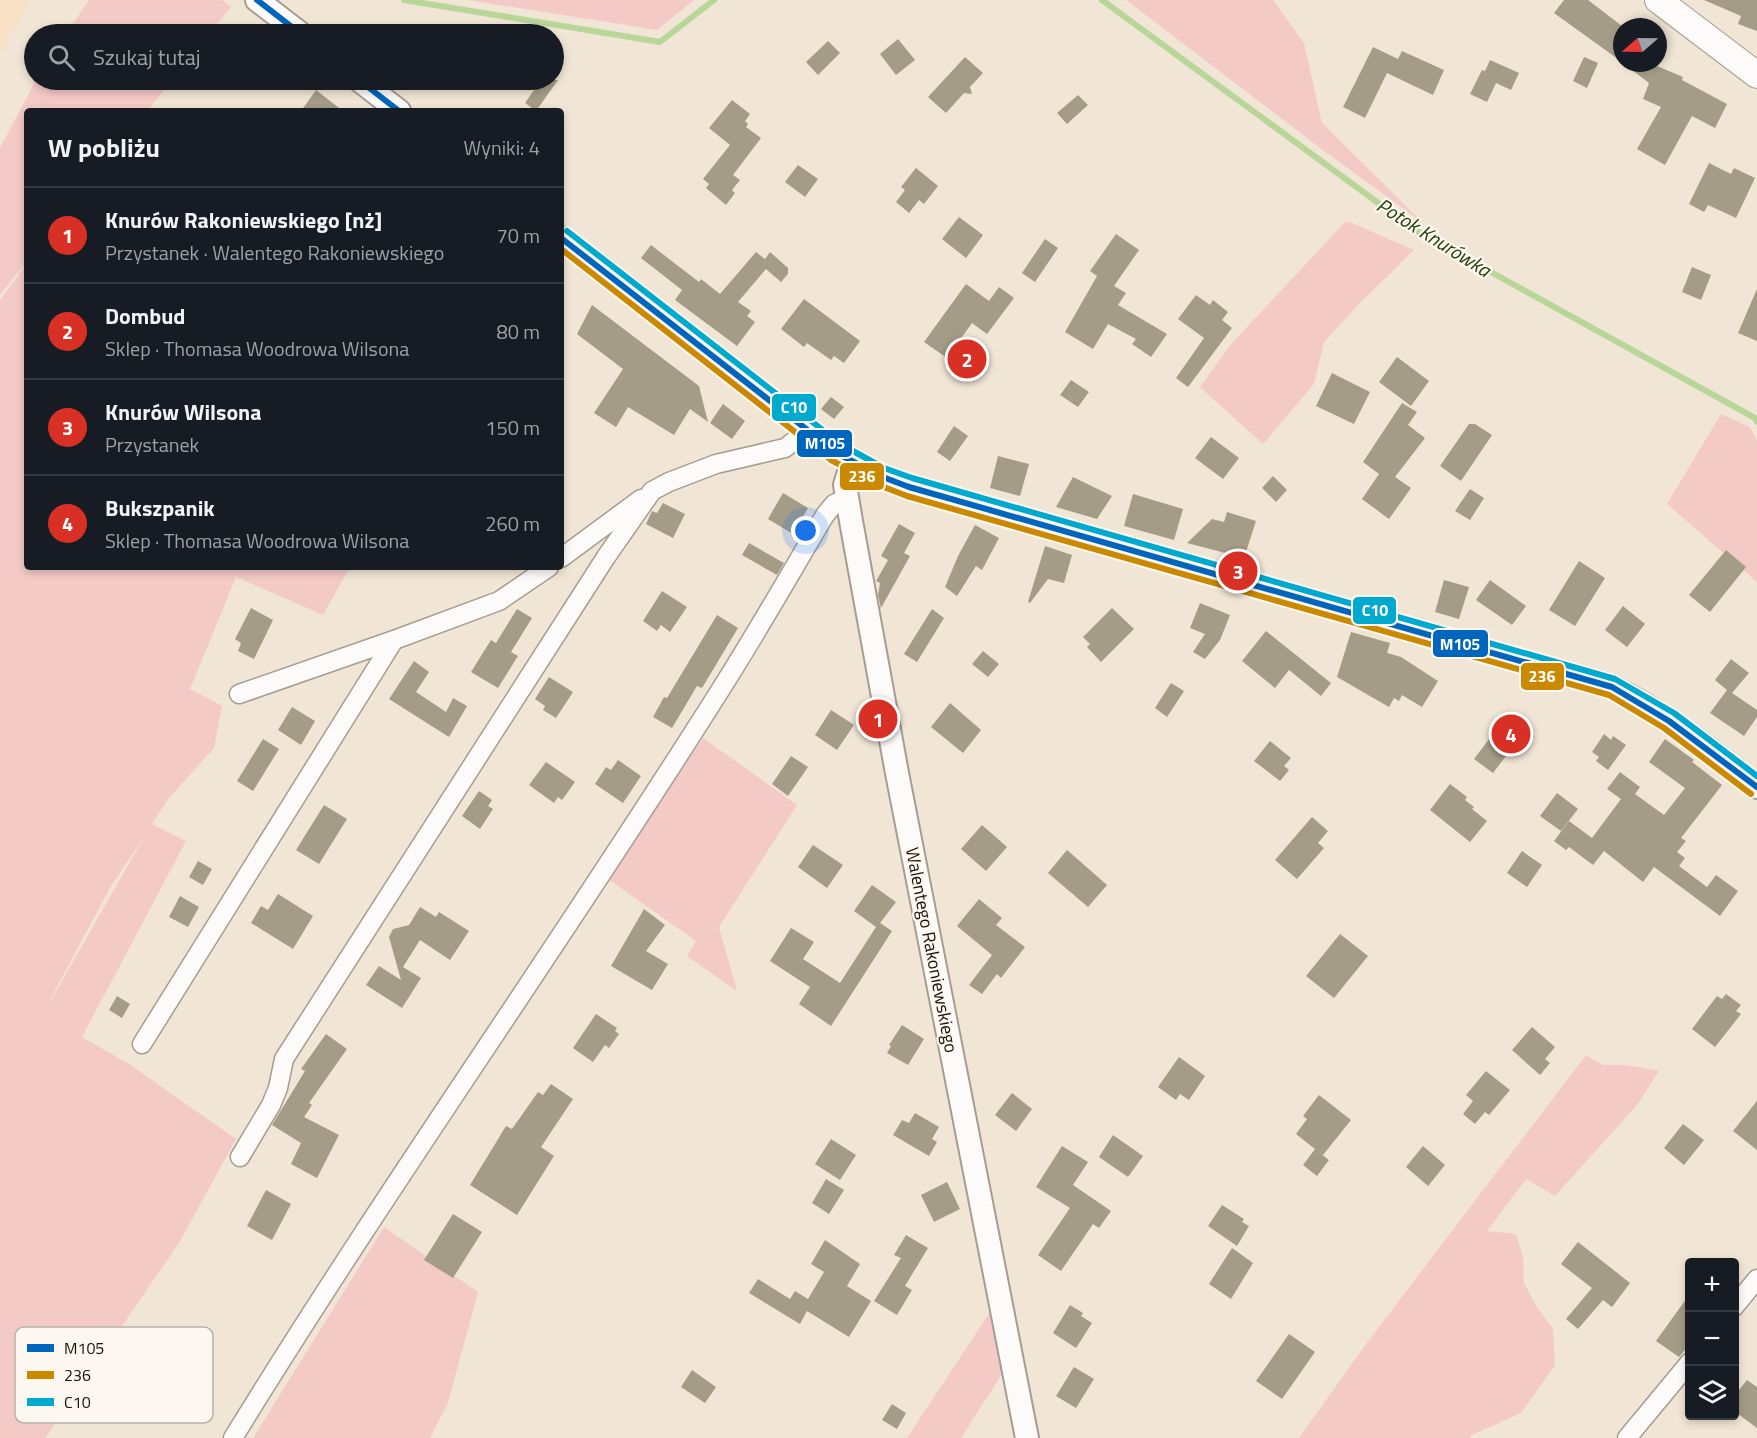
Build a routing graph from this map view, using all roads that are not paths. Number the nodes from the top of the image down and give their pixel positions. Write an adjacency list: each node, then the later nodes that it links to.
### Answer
1 (257, 0): 3 (street)
2 (1658, 0): 4 (main road)
3 (288, 24)
4 (1757, 75)
5 (372, 90): 6 (street)
6 (395, 108)
7 (564, 240): 8 (street)
8 (808, 430): 9 (street); 10 (street)
9 (852, 462): 11 (street, Walentego Rakoniewskiego); 16 (street)
10 (652, 491): 12 (street); 18 (street)
11 (847, 498): 22 (street); 23 (street, Walentego Rakoniewskiego)
12 (564, 556)
13 (545, 570): 14 (street)
14 (394, 640): 15 (street); 17 (street)
15 (239, 694)
16 (1757, 787)
17 (142, 1044)
18 (240, 1157)
19 (1757, 1279): 20 (street)
20 (1739, 1301)
21 (1686, 1366): 24 (street)
22 (233, 1438)
23 (1027, 1438)
24 (1627, 1438)

